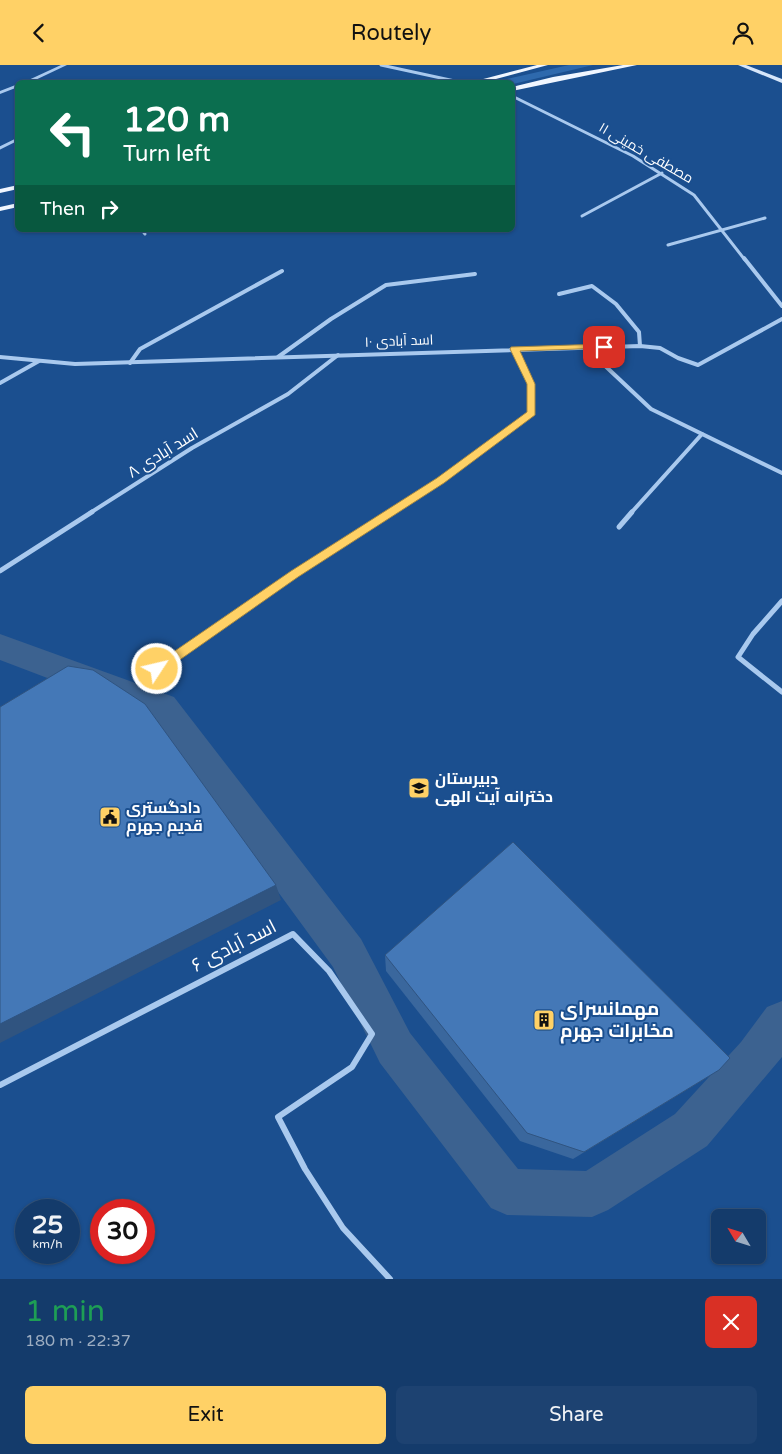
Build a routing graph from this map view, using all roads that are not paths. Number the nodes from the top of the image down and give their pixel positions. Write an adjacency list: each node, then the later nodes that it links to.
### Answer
1 (66, 65): 6 (street)
2 (381, 65): 7 (street)
3 (545, 65): 8 (main road)
4 (634, 65): 11 (main road)
5 (740, 65): 9 (main road)
6 (31, 80)
7 (450, 80)
8 (483, 80)
9 (782, 81)
10 (15, 86): 12 (street)
11 (515, 88)
12 (0, 93)
13 (515, 97): 16 (street, مصطفی خمینی ۱۱)
14 (15, 140): 15 (street)
15 (0, 148)
16 (662, 173): 21 (street); 23 (street, مصطفی خمینی ۱۱)
17 (15, 188): 18 (main road)
18 (0, 191)
19 (15, 206): 20 (main road)
20 (0, 209)
21 (582, 216)
22 (765, 218): 23 (street)
23 (722, 231): 24 (street); 28 (street, مصطفی خمینی ۱۱)
24 (668, 245)
25 (282, 271): 37 (street)
26 (475, 275): 35 (street)
27 (559, 294): 30 (street)
28 (782, 306)
29 (782, 319): 30 (street, اسد آبادی ۱۰)
30 (640, 345): 31 (street, اسد آبادی ۱۰)
31 (586, 347): 32 (street, اسد آبادی ۱۰); 39 (street)
32 (514, 349): 33 (street, اسد آبادی ۱۰); 44 (street)
33 (338, 355): 35 (street, اسد آبادی ۱۰); 42 (street, اسد آبادی ۸)
34 (0, 357): 36 (street, اسد آبادی ۱۰)
35 (277, 358): 37 (street, اسد آبادی ۱۰)
36 (40, 361): 37 (street, اسد آبادی ۱۰); 38 (street)
37 (130, 363)
38 (0, 383)
39 (702, 434): 40 (street); 41 (street)
40 (782, 473)
41 (619, 527)
42 (0, 571)
43 (782, 601): 45 (street)
44 (157, 669)
45 (782, 693)
46 (0, 1085): 47 (street, اسد آبادی ۶)
47 (390, 1279)

